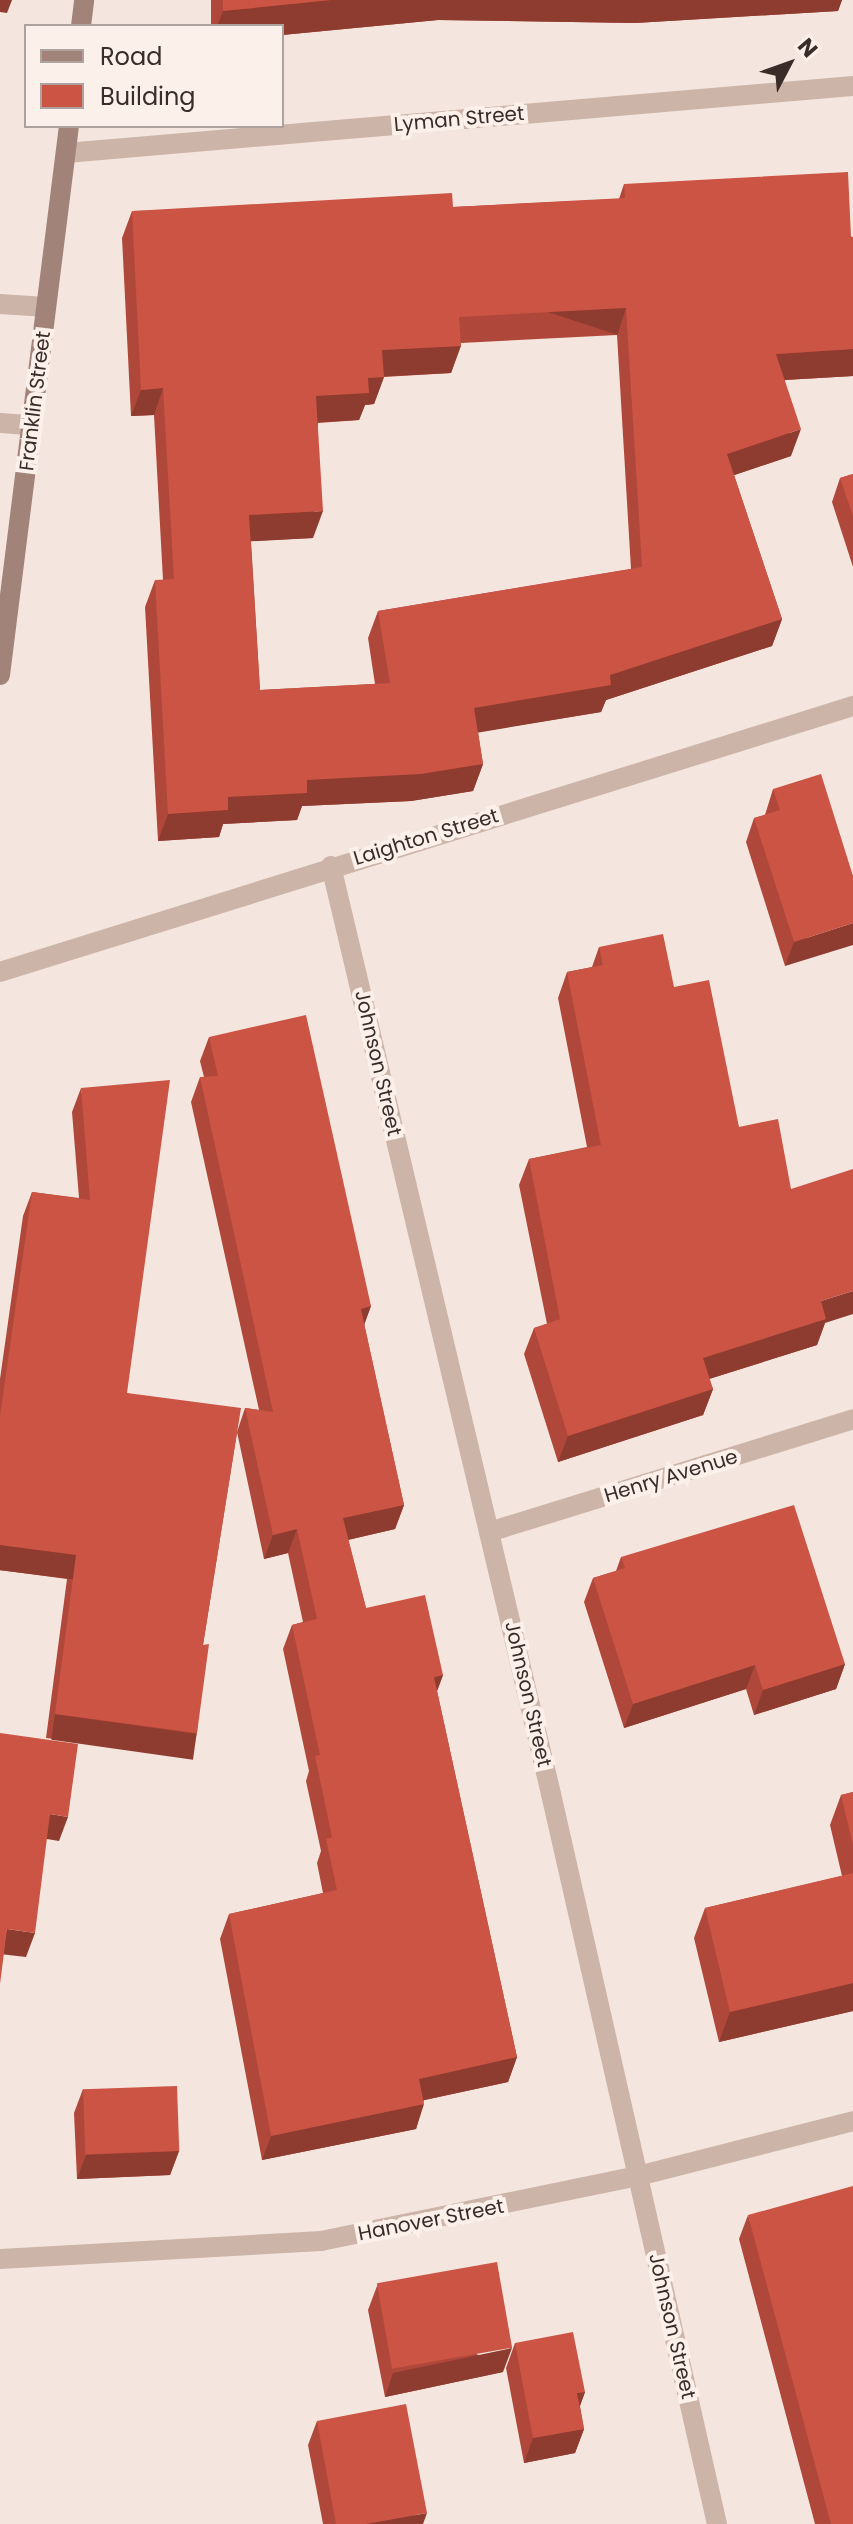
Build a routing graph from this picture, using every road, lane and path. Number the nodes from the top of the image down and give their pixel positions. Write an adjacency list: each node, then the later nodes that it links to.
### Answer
1 (84, 0): 2 (main road)
2 (81, 24)
3 (853, 86): 5 (street, Lyman Street)
4 (69, 128): 5 (main road, Franklin Street)
5 (66, 153): 7 (main road, Franklin Street)
6 (0, 304): 7 (street)
7 (46, 307): 9 (main road, Franklin Street)
8 (0, 423): 9 (street)
9 (31, 425): 10 (main road, Franklin Street)
10 (0, 675)
11 (853, 706): 12 (street, Laighton Street)
12 (331, 866): 13 (street, Laighton Street); 15 (street, Johnson Street)
13 (0, 972)
14 (853, 1419): 15 (street, Henry Avenue)
15 (489, 1532): 17 (street, Johnson Street)
16 (853, 2121): 17 (street, Hanover Street)
17 (638, 2176): 18 (street, Hanover Street); 19 (street, Johnson Street)
18 (0, 2259)
19 (717, 2524)

